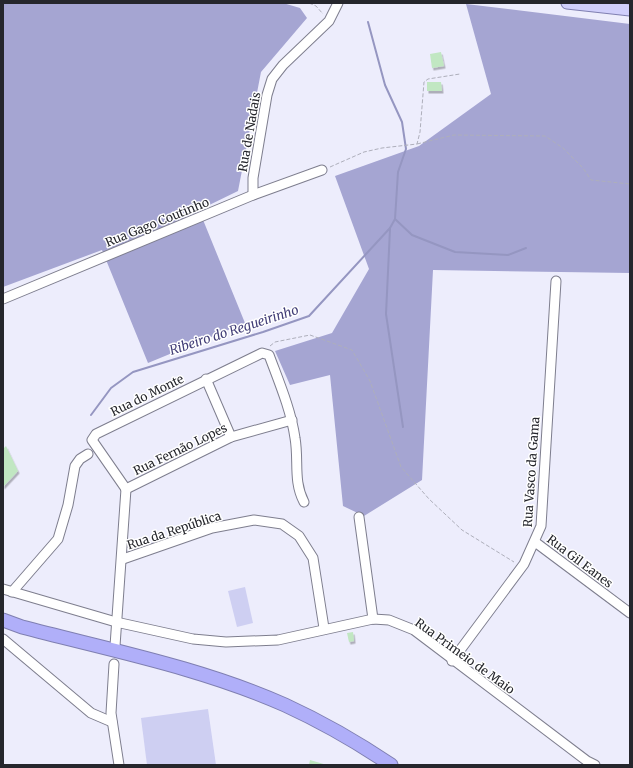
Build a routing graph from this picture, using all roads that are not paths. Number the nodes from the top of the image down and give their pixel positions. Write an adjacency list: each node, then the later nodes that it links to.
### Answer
1 (338, 3): 5 (street, Rua de Nadais)
2 (567, 3): 3 (main road)
3 (630, 10)
4 (322, 170): 5 (street, Rua Gago Coutinho)
5 (254, 195): 7 (street, Rua Gago Coutinho)
6 (556, 281): 15 (street, Rua Vasco da Gama)
7 (3, 299)
8 (206, 379): 9 (street, Rua do Monte); 10 (street); 12 (street, Rua do Monte)
9 (292, 420): 10 (street, Rua Fernão Lopes); 13 (street)
10 (231, 436): 12 (street, Rua Fernão Lopes)
11 (88, 454): 17 (street)
12 (126, 489): 16 (street)
13 (304, 502)
14 (360, 516): 19 (street)
15 (535, 542): 18 (street, Rua Gil Eanes); 26 (street, Rua Vasco da Gama)
16 (123, 559): 21 (street); 23 (street, Rua da República)
17 (7, 590): 21 (street, Rua Primeio de Maio)
18 (630, 613)
19 (373, 619): 23 (street, Rua Primeio de Maio); 26 (street, Rua Primeio de Maio)
20 (3, 620): 31 (highway)
21 (116, 622): 23 (street, Rua Primeio de Maio); 25 (street)
22 (3, 626): 30 (highway)
23 (324, 628)
24 (3, 639): 28 (street)
25 (115, 646)
26 (452, 661): 32 (street, Rua Primeio de Maio)
27 (114, 664): 28 (street)
28 (112, 722): 29 (street)
29 (119, 765)
30 (383, 765)
31 (390, 765)
32 (595, 765)

